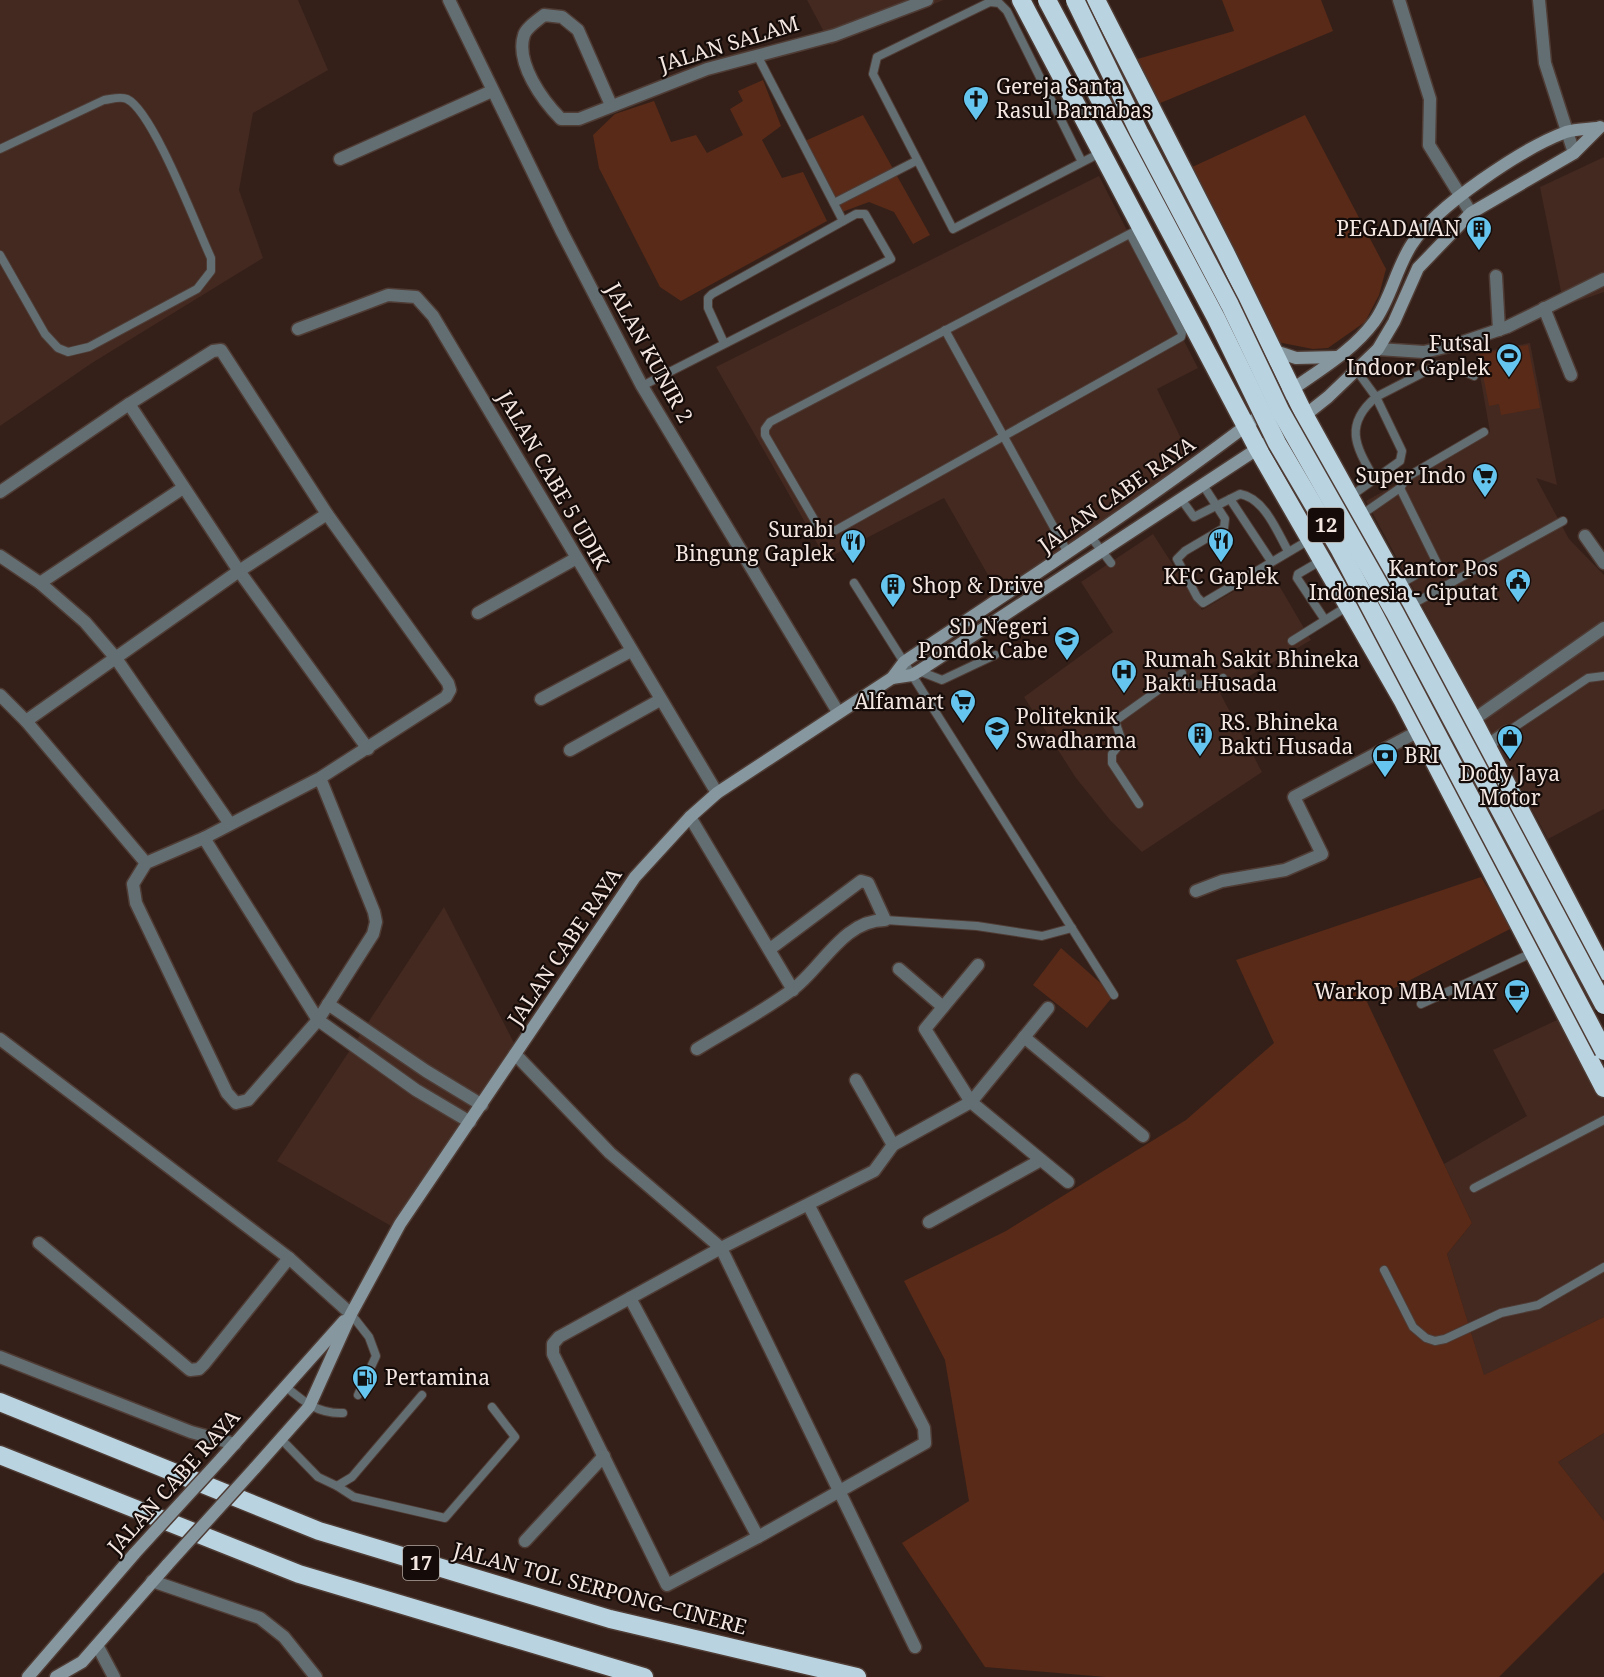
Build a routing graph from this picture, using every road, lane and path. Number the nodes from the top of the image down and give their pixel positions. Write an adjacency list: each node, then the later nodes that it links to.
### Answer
1 (449, 0): 10 (street, JALAN KUNIR 2)
2 (927, 0): 9 (street, JALAN SALAM)
3 (1021, 0): 15 (highway)
4 (1047, 0): 134 (highway, 12, bridge)
5 (1075, 0): 127 (highway, 12, bridge)
6 (1096, 0): 34 (highway)
7 (1399, 0): 20 (street)
8 (1539, 0): 13 (street)
9 (758, 57): 11 (street, JALAN SALAM); 21 (lane)
10 (492, 91): 17 (street); 40 (street, JALAN KUNIR 2)
11 (611, 105): 11 (street, JALAN SALAM)
12 (1601, 126): 13 (main road); 16 (main road, JALAN CABE RAYA)
13 (1567, 131): 16 (street); 20 (main road, JALAN CABE RAYA)
14 (0, 149): 25 (lane)
15 (1102, 152): 19 (lane); 24 (highway)
16 (1574, 153): 22 (main road, JALAN CABE RAYA)
17 (340, 159)
18 (916, 161): 19 (lane); 19 (lane); 21 (lane)
19 (1082, 162)
20 (1459, 196): 22 (street); 35 (main road, JALAN CABE RAYA)
21 (834, 203): 23 (lane)
22 (1471, 213): 33 (main road, JALAN CABE RAYA)
23 (843, 221): 32 (lane); 32 (lane)
24 (1135, 231): 30 (lane); 37 (highway); 47 (lane)
25 (0, 255)
26 (1497, 276): 31 (street)
27 (1604, 279): 28 (street)
28 (1544, 308): 31 (street); 38 (street)
29 (298, 329): 72 (street, JALAN CABE 5 UDIK)
30 (945, 330): 47 (lane); 47 (lane)
31 (1499, 330): 33 (street)
32 (724, 343): 40 (lane)
33 (1378, 349): 36 (main road, JALAN CABE RAYA)
34 (1270, 350): 35 (main road); 37 (highway); 41 (highway)
35 (1340, 357): 41 (main road, JALAN CABE RAYA)
36 (1357, 371): 42 (lane); 44 (main road, JALAN CABE RAYA)
37 (1218, 374): 45 (highway)
38 (1571, 375)
39 (1474, 376): 42 (lane)
40 (642, 386): 100 (street, JALAN KUNIR 2)
41 (1292, 390): 44 (highway); 45 (main road, JALAN CABE RAYA)
42 (1376, 398): 49 (lane); 52 (lane)
43 (129, 404): 54 (street); 56 (street); 62 (street)
44 (1305, 416): 48 (main road, JALAN CABE RAYA); 50 (highway)
45 (1246, 425): 48 (highway); 66 (main road, JALAN CABE RAYA)
46 (1484, 432): 51 (lane)
47 (1003, 435): 70 (lane)
48 (1258, 449): 53 (main road, JALAN CABE RAYA); 57 (highway)
49 (1400, 461): 51 (lane); 52 (lane)
50 (1333, 466): 57 (highway); 58 (highway)
51 (1407, 477): 55 (lane)
52 (1375, 480): 58 (lane)
53 (1203, 485): 59 (main road, JALAN CABE RAYA); 61 (lane)
54 (183, 488): 77 (street); 78 (street)
55 (1400, 488): 63 (lane); 80 (lane)
56 (0, 492)
57 (1283, 492): 67 (highway)
58 (1350, 497): 63 (highway)
59 (1181, 499): 61 (lane); 68 (main road, JALAN CABE RAYA)
60 (1230, 499): 61 (lane); 69 (lane); 74 (lane)
61 (1216, 506): 74 (lane)
62 (327, 514): 77 (street); 106 (street)
63 (1360, 516): 80 (highway)
64 (1563, 521): 82 (lane)
65 (1585, 536): 76 (street)
66 (1091, 537): 68 (lane); 70 (main road, JALAN CABE RAYA)
67 (1310, 540): 69 (lane); 73 (highway)
68 (1102, 551): 75 (lane); 91 (main road, JALAN CABE RAYA)
69 (1288, 551): 74 (lane)
70 (1068, 553): 90 (main road, JALAN CABE RAYA)
71 (0, 556): 78 (street)
72 (575, 559): 83 (street); 87 (street, JALAN CABE 5 UDIK)
73 (1322, 560): 81 (highway); 84 (lane)
74 (1271, 561)
75 (1111, 563)
76 (1604, 563)
77 (239, 571): 89 (street); 106 (street)
78 (40, 583): 89 (street)
79 (854, 583): 90 (lane)
80 (1398, 585): 82 (highway)
81 (1348, 606): 84 (lane); 103 (highway)
82 (1409, 607): 101 (highway)
83 (478, 613)
84 (1325, 620): 86 (lane)
85 (1604, 628): 101 (street)
86 (1292, 641)
87 (631, 651): 98 (street); 99 (street, JALAN CABE 5 UDIK)
88 (995, 655): 91 (lane)
89 (115, 657): 102 (street); 112 (street)
90 (904, 662): 91 (lane); 94 (main road, JALAN CABE RAYA)
91 (916, 673): 94 (main road, JALAN CABE RAYA); 117 (lane)
92 (1182, 673): 110 (lane)
93 (1604, 676): 104 (lane)
94 (892, 678): 100 (main road, JALAN CABE RAYA)
95 (1223, 678): 96 (lane)
96 (1191, 684)
97 (0, 695): 102 (street)
98 (541, 699)
99 (660, 700): 107 (street); 109 (street, JALAN CABE 5 UDIK)
100 (838, 712): 109 (main road, JALAN CABE RAYA)
101 (1473, 720): 105 (highway)
102 (26, 721): 114 (street)
103 (1419, 731): 115 (street); 119 (highway)
104 (1507, 732): 105 (street)
105 (1486, 746): 122 (highway)
106 (368, 749): 108 (street)
107 (570, 750)
108 (320, 778): 112 (street); 125 (street)
109 (717, 794): 111 (main road, JALAN CABE RAYA)
110 (1139, 804)
111 (690, 817): 118 (street); 135 (main road, JALAN CABE RAYA)
112 (230, 824): 113 (street)
113 (204, 838): 114 (street); 130 (street)
114 (146, 863): 130 (street)
115 (1196, 891)
116 (885, 920): 117 (lane); 118 (street); 123 (street)
117 (1072, 928): 124 (lane)
118 (770, 949): 123 (street)
119 (1532, 953): 126 (lane); 137 (highway)
120 (978, 964): 128 (street)
121 (899, 969): 128 (street)
122 (1604, 971)
123 (793, 990): 133 (street)
124 (1114, 995)
125 (328, 1004): 130 (street); 139 (street)
126 (1421, 1004)
127 (1604, 1005)
128 (943, 1007): 138 (street)
129 (1048, 1008): 131 (street)
130 (318, 1020): 141 (street)
131 (1024, 1037): 138 (street); 142 (street)
132 (0, 1039): 151 (street)
133 (697, 1049)
134 (1604, 1052)
135 (515, 1054): 139 (main road, JALAN CABE RAYA); 150 (street)
136 (856, 1080): 143 (street)
137 (1604, 1088)
138 (971, 1102): 143 (street); 144 (street)
139 (482, 1105): 141 (main road, JALAN CABE RAYA)
140 (1604, 1120): 146 (lane)
141 (470, 1122): 155 (main road, JALAN CABE RAYA)
142 (1143, 1136)
143 (893, 1145): 147 (street)
144 (1041, 1160): 145 (street); 148 (street)
145 (1068, 1182)
146 (1474, 1188)
147 (808, 1206): 150 (street); 169 (street)
148 (929, 1222)
149 (39, 1243): 151 (street)
150 (721, 1248): 154 (street); 169 (street)
151 (289, 1258): 155 (street)
152 (1604, 1267): 153 (lane)
153 (1384, 1270)
154 (630, 1298): 167 (street); 170 (street)
155 (351, 1314): 157 (main road, JALAN CABE RAYA); 158 (lane); 161 (main road, JALAN CABE RAYA)
156 (0, 1357): 165 (street)
157 (285, 1386): 161 (lane); 165 (main road, JALAN CABE RAYA)
158 (358, 1395)
159 (422, 1395): 168 (lane)
160 (0, 1402): 180 (highway, JALAN TOL SERPONG–CINERE / 17)
161 (309, 1407): 163 (lane); 164 (main road, JALAN CABE RAYA)
162 (492, 1407): 168 (lane)
163 (343, 1413)
164 (282, 1440): 168 (lane); 172 (main road, JALAN CABE RAYA, bridge)
165 (235, 1444): 175 (main road, JALAN CABE RAYA, bridge)
166 (0, 1455): 179 (highway, 17)
167 (604, 1456): 170 (street); 171 (street)
168 (337, 1486)
169 (840, 1490): 170 (street); 174 (street)
170 (758, 1537)
171 (525, 1541)
172 (152, 1581): 173 (main road, JALAN CABE RAYA); 178 (street)
173 (97, 1645): 176 (main road, JALAN CABE RAYA); 177 (street)
174 (915, 1647)
175 (28, 1677)
176 (56, 1677)
177 (114, 1677)
178 (316, 1677)
179 (644, 1677)
180 (857, 1677)

